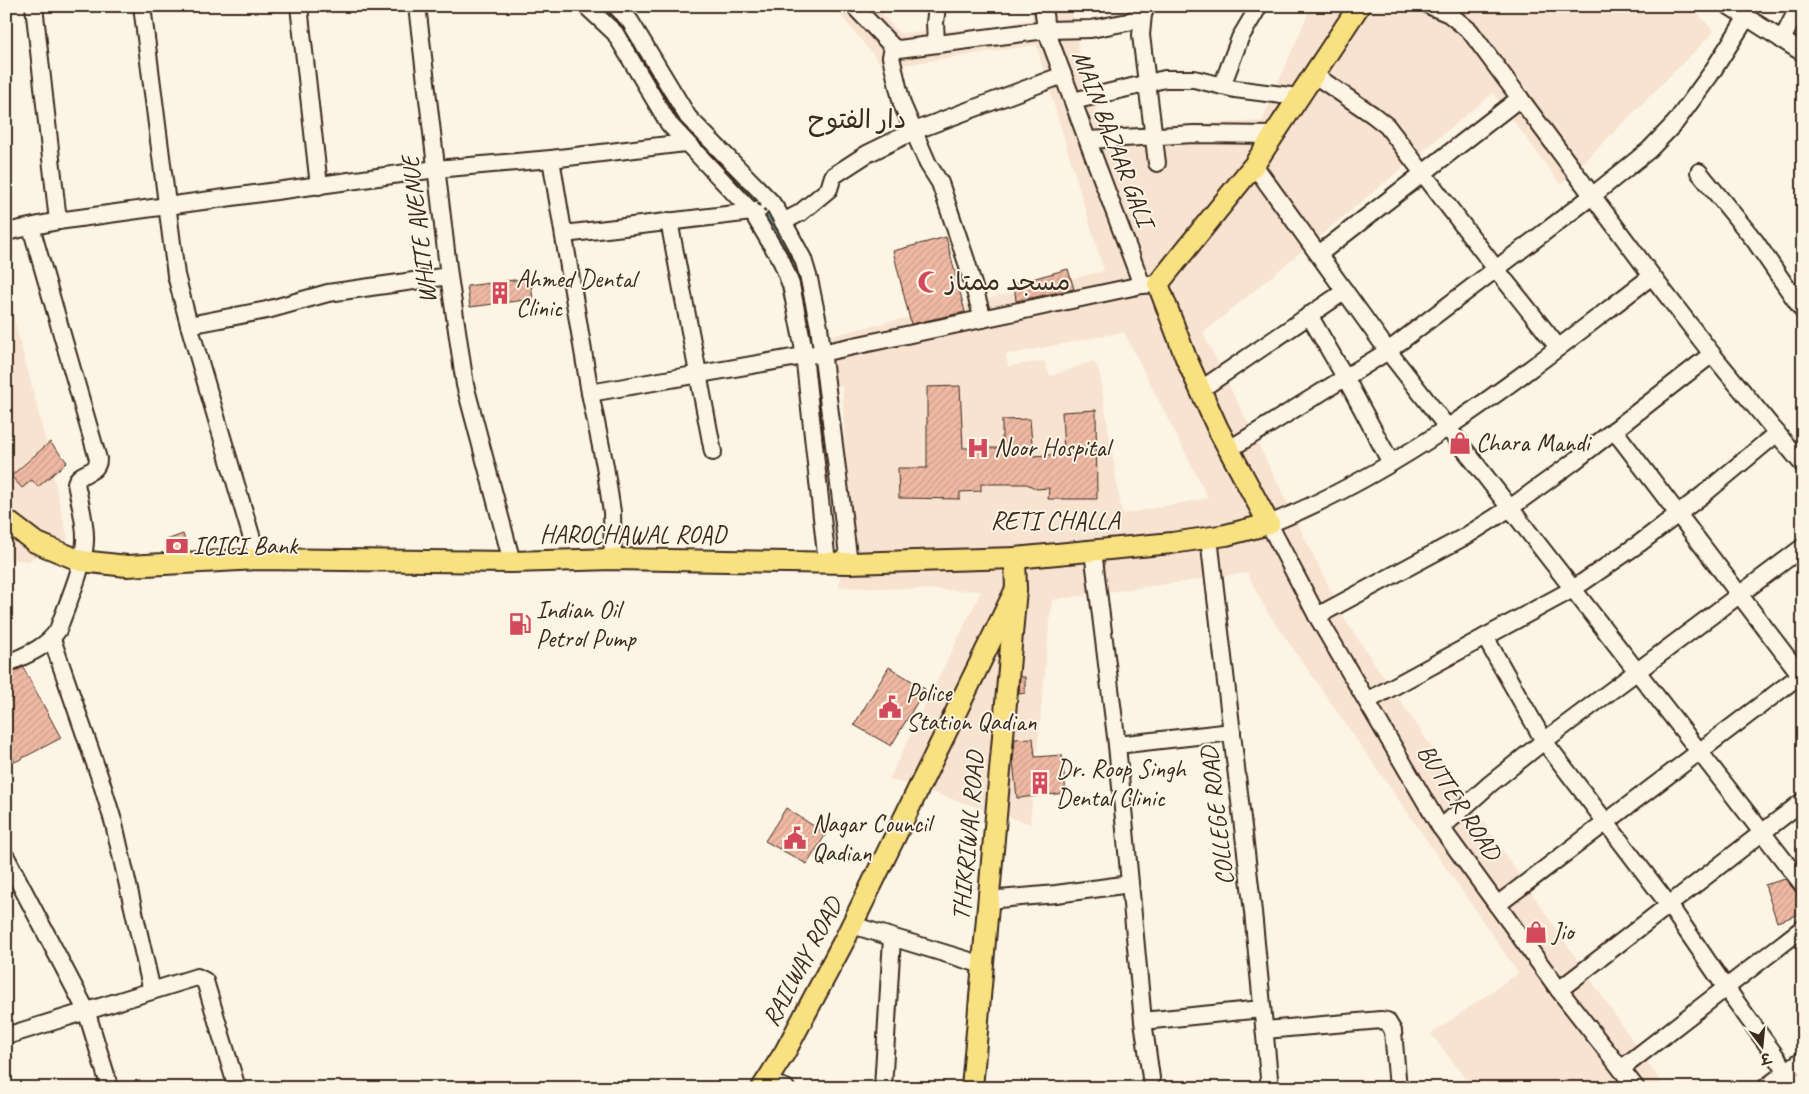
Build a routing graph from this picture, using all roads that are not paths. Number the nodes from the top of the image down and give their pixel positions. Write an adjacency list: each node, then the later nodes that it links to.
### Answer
1 (34, 6): 47 (street)
2 (142, 6): 45 (street)
3 (299, 6): 43 (street)
4 (417, 6): 40 (street, WHITE AVENUE)
5 (586, 6): 31 (street)
6 (616, 6): 30 (street)
7 (854, 6): 21 (street)
8 (937, 6): 20 (street)
9 (1043, 6): 18 (street, MAIN BAZAAR GALI)
10 (1259, 6): 26 (street)
11 (1359, 6): 23 (main road)
12 (1430, 6): 16 (street)
13 (1729, 6): 17 (street)
14 (1799, 6): 19 (street)
15 (1145, 10): 18 (street); 25 (street)
16 (1455, 10): 28 (street)
17 (1747, 17): 19 (street); 44 (street)
18 (1046, 30): 20 (street); 24 (street, MAIN BAZAAR GALI)
19 (1782, 40): 22 (street)
20 (936, 43): 21 (street)
21 (893, 47): 32 (street)
22 (1803, 53)
23 (1313, 74): 27 (main road); 42 (street)
24 (1063, 75): 29 (street, MAIN BAZAAR GALI); 32 (street)
25 (1146, 84): 26 (street); 29 (street); 34 (street)
26 (1222, 86): 27 (street)
27 (1298, 97): 33 (main road)
28 (1520, 98): 42 (street); 44 (street)
29 (1073, 101): 35 (street, MAIN BAZAAR GALI)
30 (688, 117): 31 (street); 46 (street)
31 (674, 130): 36 (street)
32 (914, 131): 49 (street); 61 (street)
33 (1274, 135): 34 (street); 39 (main road)
34 (1153, 137): 35 (street); 38 (street)
35 (1088, 140): 57 (street, MAIN BAZAAR GALI)
36 (685, 143): 37 (street); 46 (street)
37 (551, 158): 40 (street); 52 (street)
38 (1157, 163)
39 (1254, 165): 53 (street); 57 (main road)
40 (436, 169): 43 (street); 55 (street, WHITE AVENUE)
41 (1699, 172): 59 (street)
42 (1424, 174): 53 (street); 54 (street)
43 (319, 186): 45 (street)
44 (1592, 196): 54 (street); 56 (street)
45 (168, 206): 47 (street); 62 (street)
46 (762, 207): 48 (street); 49 (street); 67 (street)
47 (58, 220): 50 (street)
48 (669, 221): 52 (street); 68 (street)
49 (784, 222): 65 (street)
50 (31, 226): 51 (street); 90 (street)
51 (6, 232)
52 (564, 234): 71 (street)
53 (1319, 254): 58 (street)
54 (1496, 269): 63 (street); 64 (street)
55 (449, 276): 62 (street); 91 (street, WHITE AVENUE)
56 (1652, 276): 63 (street); 66 (street)
57 (1150, 285): 61 (street); 70 (main road)
58 (1345, 291): 60 (street); 64 (street)
59 (1803, 311)
60 (1309, 316): 69 (street); 70 (street)
61 (983, 319): 65 (street)
62 (189, 325): 88 (street)
63 (1558, 347): 72 (street)
64 (1388, 351): 69 (street); 72 (street)
65 (821, 353): 67 (street); 93 (street)
66 (1712, 354): 73 (street); 74 (street)
67 (804, 356): 68 (street); 92 (street)
68 (699, 374): 71 (street); 77 (street)
69 (1345, 377): 76 (street); 78 (street)
70 (1200, 390): 76 (main road)
71 (590, 393): 89 (street)
72 (1448, 428): 78 (street); 80 (street)
73 (1614, 430): 80 (street); 81 (street)
74 (1777, 433): 75 (street); 81 (street)
75 (1797, 447): 79 (street)
76 (1228, 450): 83 (main road)
77 (713, 452)
78 (1391, 463): 83 (street)
79 (1803, 466)
80 (1510, 508): 95 (street); 97 (street)
81 (1678, 514): 95 (street); 96 (street)
82 (6, 520): 90 (main road, HAROCHAWAL ROAD)
83 (1269, 524): 84 (main road, HAROCHAWAL ROAD); 97 (street, BUTTER ROAD)
84 (1209, 538): 86 (main road, HAROCHAWAL ROAD); 104 (street, COLLEGE ROAD)
85 (1803, 547): 96 (street)
86 (1093, 550): 87 (main road, HAROCHAWAL ROAD); 106 (street)
87 (1015, 558): 93 (main road, HAROCHAWAL ROAD); 94 (main road, THIKRIWAL ROAD)
88 (258, 560): 90 (main road, HAROCHAWAL ROAD); 91 (main road, HAROCHAWAL ROAD)
89 (613, 560): 91 (main road, HAROCHAWAL ROAD); 92 (main road, HAROCHAWAL ROAD)
90 (81, 561): 99 (street)
91 (512, 562)
92 (827, 563): 93 (main road, HAROCHAWAL ROAD)
93 (849, 563)
94 (1016, 589): 116 (main road, THIKRIWAL ROAD); 119 (main road, RAILWAY ROAD)
95 (1573, 590): 98 (street); 101 (street)
96 (1739, 595): 101 (street); 102 (street)
97 (1317, 616): 103 (street, BUTTER ROAD)
98 (1486, 638): 103 (street); 105 (street)
99 (52, 640): 100 (street); 125 (street)
100 (6, 664)
101 (1637, 672): 105 (street); 107 (street)
102 (1802, 676): 107 (street)
103 (1366, 701): 110 (street, BUTTER ROAD)
104 (1232, 732): 106 (street); 126 (street, COLLEGE ROAD)
105 (1544, 741): 109 (street); 110 (street)
106 (1117, 745): 114 (street)
107 (1700, 752): 109 (street); 111 (street)
108 (1803, 801): 111 (street)
109 (1606, 822): 117 (street); 118 (street)
110 (1441, 828): 118 (street, BUTTER ROAD)
111 (1762, 833): 115 (street); 117 (street)
112 (6, 857): 113 (street)
113 (12, 882): 127 (street)
114 (1130, 884): 116 (street); 128 (street)
115 (1803, 885)
116 (988, 900): 122 (main road, THIKRIWAL ROAD)
117 (1669, 904): 123 (street); 124 (street)
118 (1497, 905): 124 (street, BUTTER ROAD)
119 (852, 925): 121 (street); 135 (main road, RAILWAY ROAD)
120 (1803, 928): 123 (street)
121 (892, 938): 122 (street); 138 (street)
122 (983, 965): 139 (main road, THIKRIWAL ROAD)
123 (1726, 988): 132 (street); 133 (street)
124 (1559, 990): 132 (street, BUTTER ROAD)
125 (152, 991): 127 (street); 137 (street)
126 (1262, 1009): 128 (street); 129 (street, COLLEGE ROAD)
127 (86, 1010): 130 (street); 136 (street)
128 (1143, 1021): 134 (street)
129 (1265, 1030): 140 (street, COLLEGE ROAD); 141 (street)
130 (6, 1036)
131 (1803, 1059): 133 (street)
132 (1621, 1069): 142 (street, BUTTER ROAD)
133 (1787, 1071): 143 (street); 144 (street)
134 (1151, 1078)
135 (773, 1086)
136 (110, 1088)
137 (237, 1088)
138 (883, 1088)
139 (972, 1088)
140 (1270, 1088)
141 (1398, 1088)
142 (1636, 1088)
143 (1765, 1088)
144 (1799, 1088)

